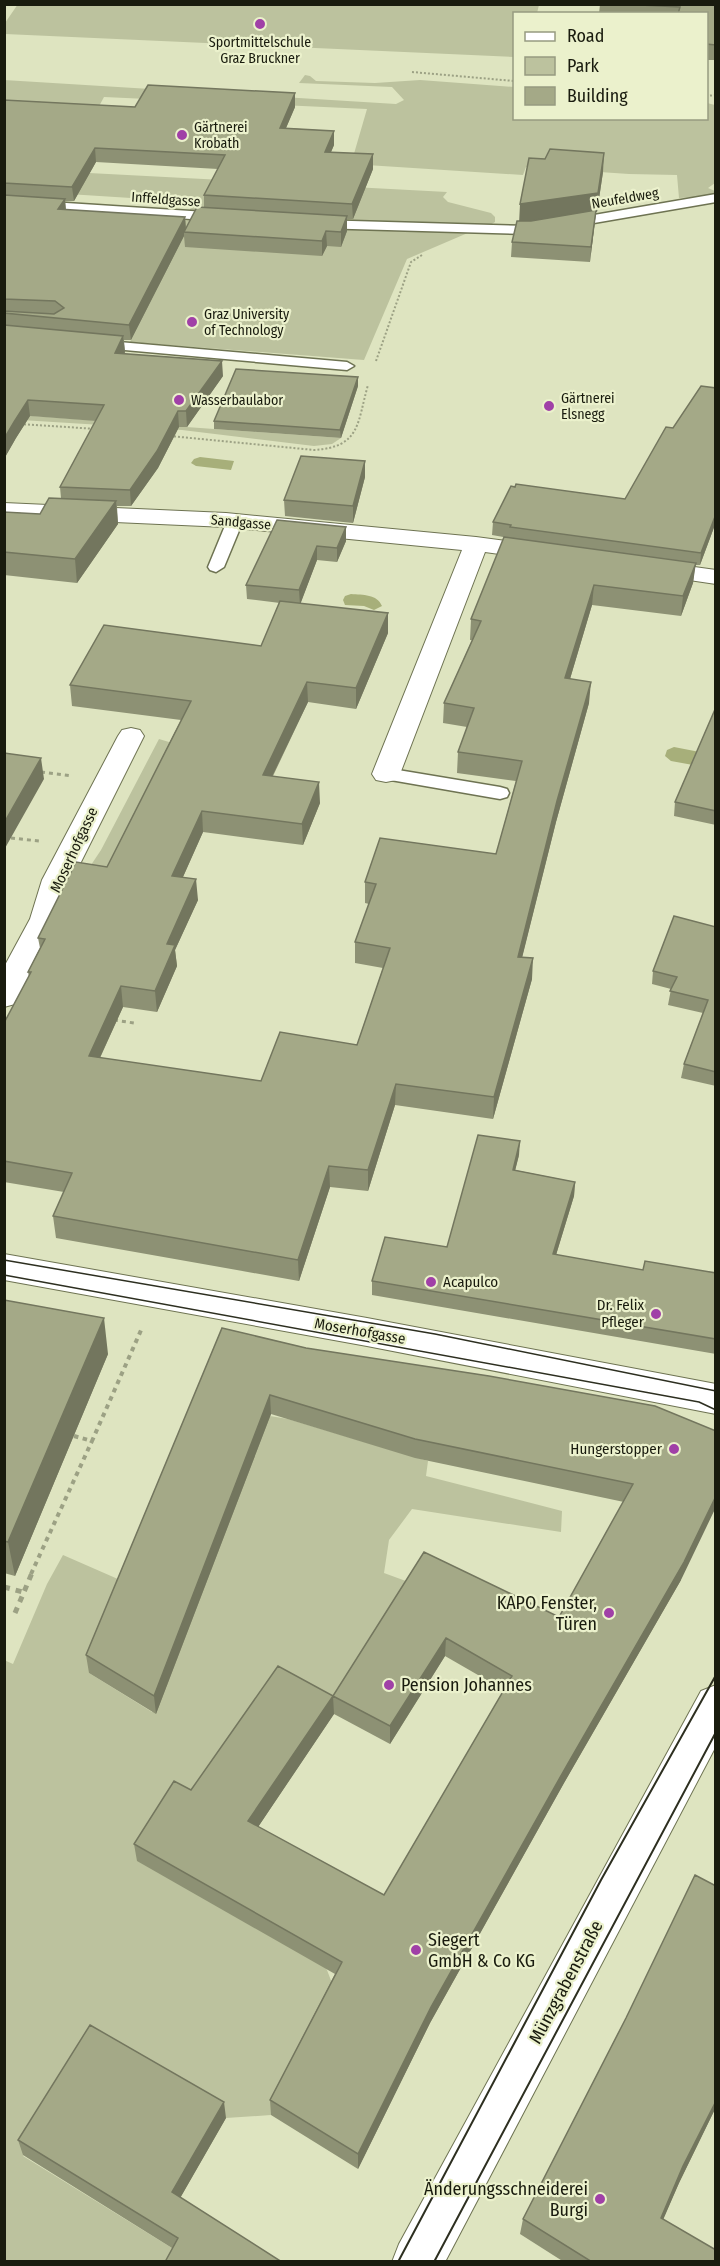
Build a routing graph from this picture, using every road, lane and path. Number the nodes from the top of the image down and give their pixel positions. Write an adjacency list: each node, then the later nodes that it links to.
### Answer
1 (412, 72): 2 (path)
2 (513, 81)
3 (716, 198): 6 (lane, Neufeldweg)
4 (4, 203): 5 (lane, Inffeldgasse)
5 (237, 219)
6 (308, 224)
7 (78, 342): 8 (lane)
8 (347, 366)
9 (4, 510): 10 (street, Sandgasse)
10 (235, 521): 11 (street, Sandgasse); 14 (lane)
11 (476, 544): 12 (street, Sandgasse); 19 (street)
12 (564, 556)
13 (634, 566): 15 (street)
14 (216, 567)
15 (716, 578)
16 (131, 736): 21 (street, Moserhofgasse)
17 (35, 771): 18 (path)
18 (55, 774)
19 (386, 774): 20 (lane)
20 (500, 793)
21 (4, 998)
22 (106, 1019): 23 (path)
23 (134, 1023)
24 (4, 1268): 26 (street, Moserhofgasse)
25 (138, 1340): 28 (path)
26 (716, 1399)
27 (74, 1436): 28 (path)
28 (92, 1441): 30 (path)
29 (4, 1587): 30 (path)
30 (23, 1592): 31 (path)
31 (15, 1613)
32 (716, 1704): 33 (street, Münzgrabenstraße)
33 (417, 2262)

